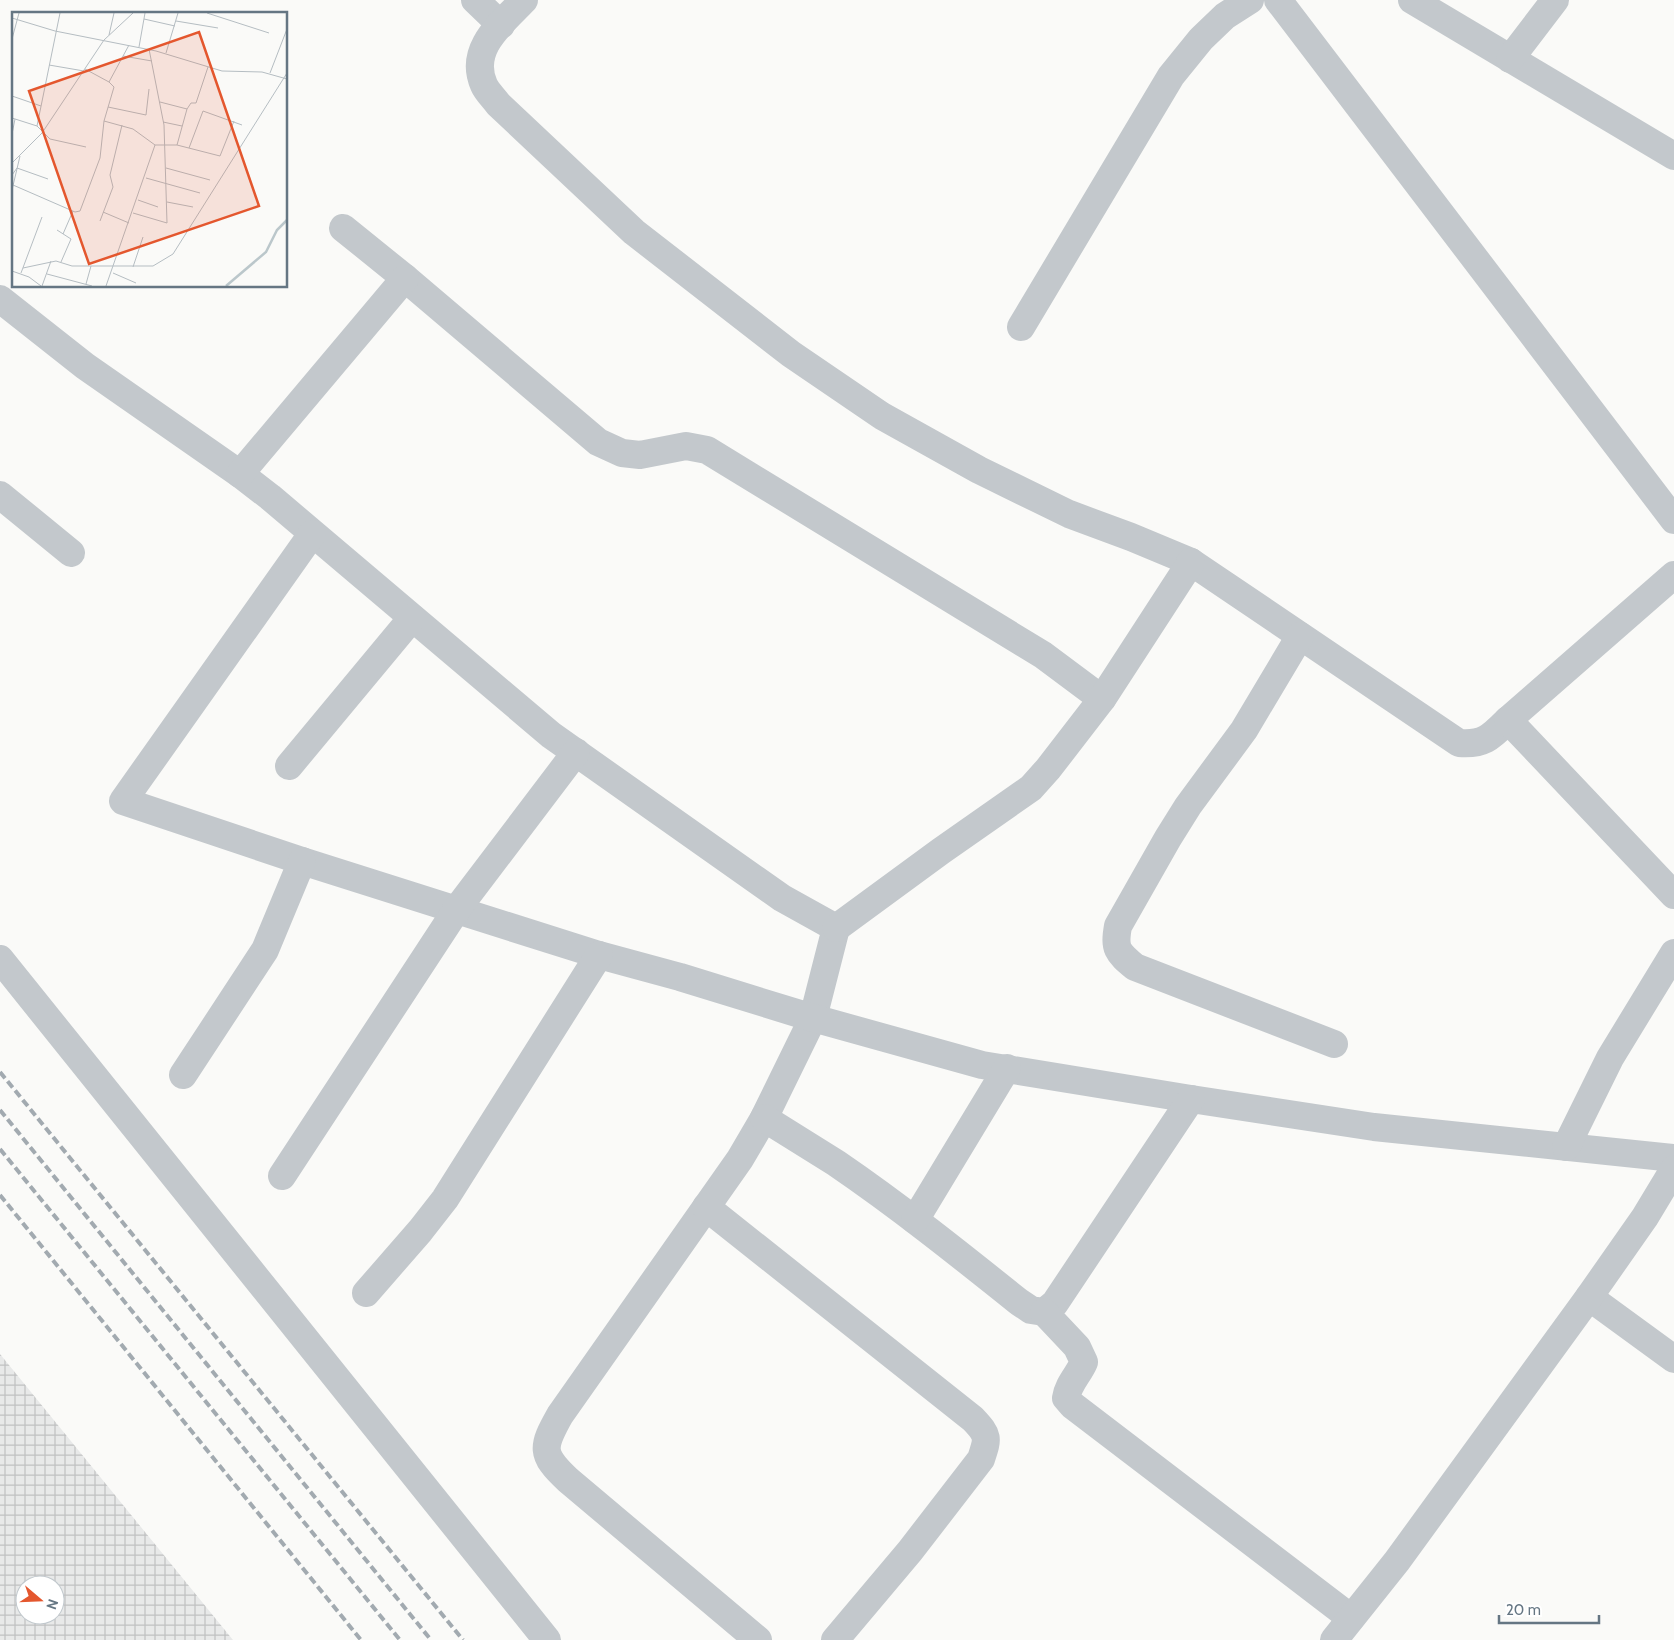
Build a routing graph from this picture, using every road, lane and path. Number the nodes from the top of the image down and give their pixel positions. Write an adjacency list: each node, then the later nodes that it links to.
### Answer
1 (475, 0): 7 (street)
2 (524, 0): 7 (street)
3 (1250, 0): 13 (street)
4 (1278, 0): 16 (street)
5 (1412, 0): 8 (street)
6 (1555, 0): 8 (street)
7 (501, 25): 19 (street)
8 (1510, 60): 9 (street)
9 (1674, 156)
10 (343, 228): 11 (street)
11 (405, 278): 14 (street); 23 (street)
12 (0, 299): 14 (street)
13 (1021, 327)
14 (240, 474): 17 (street)
15 (0, 495): 18 (street)
16 (1674, 520)
17 (312, 534): 21 (street); 27 (street)
18 (71, 553)
19 (1191, 562): 22 (street); 23 (street)
20 (1674, 575): 24 (street)
21 (412, 618): 25 (street); 26 (street)
22 (1300, 636): 24 (street); 35 (street)
23 (1102, 700): 30 (street)
24 (1508, 720): 28 (street)
25 (576, 752): 29 (street); 30 (street)
26 (289, 766)
27 (302, 861): 29 (street); 37 (street)
28 (1674, 895)
29 (458, 909): 32 (street); 43 (street)
30 (836, 928): 34 (street)
31 (1674, 953): 40 (street)
32 (599, 955): 34 (street); 46 (street)
33 (0, 959): 51 (street)
34 (813, 1018): 36 (street); 39 (street)
35 (1334, 1044)
36 (1007, 1068): 38 (street); 45 (street)
37 (183, 1075)
38 (1191, 1099): 40 (street); 48 (street)
39 (764, 1118): 44 (street); 45 (street)
40 (1566, 1147): 41 (street)
41 (1674, 1158)
42 (1674, 1169): 47 (street)
43 (282, 1176)
44 (706, 1208): 52 (street); 53 (street)
45 (915, 1220): 48 (street)
46 (366, 1293)
47 (1589, 1297): 49 (street); 50 (street)
48 (1044, 1312): 50 (street)
49 (1674, 1359)
50 (1351, 1618): 54 (street)
51 (547, 1640)
52 (758, 1640)
53 (836, 1640)
54 (1334, 1640)

